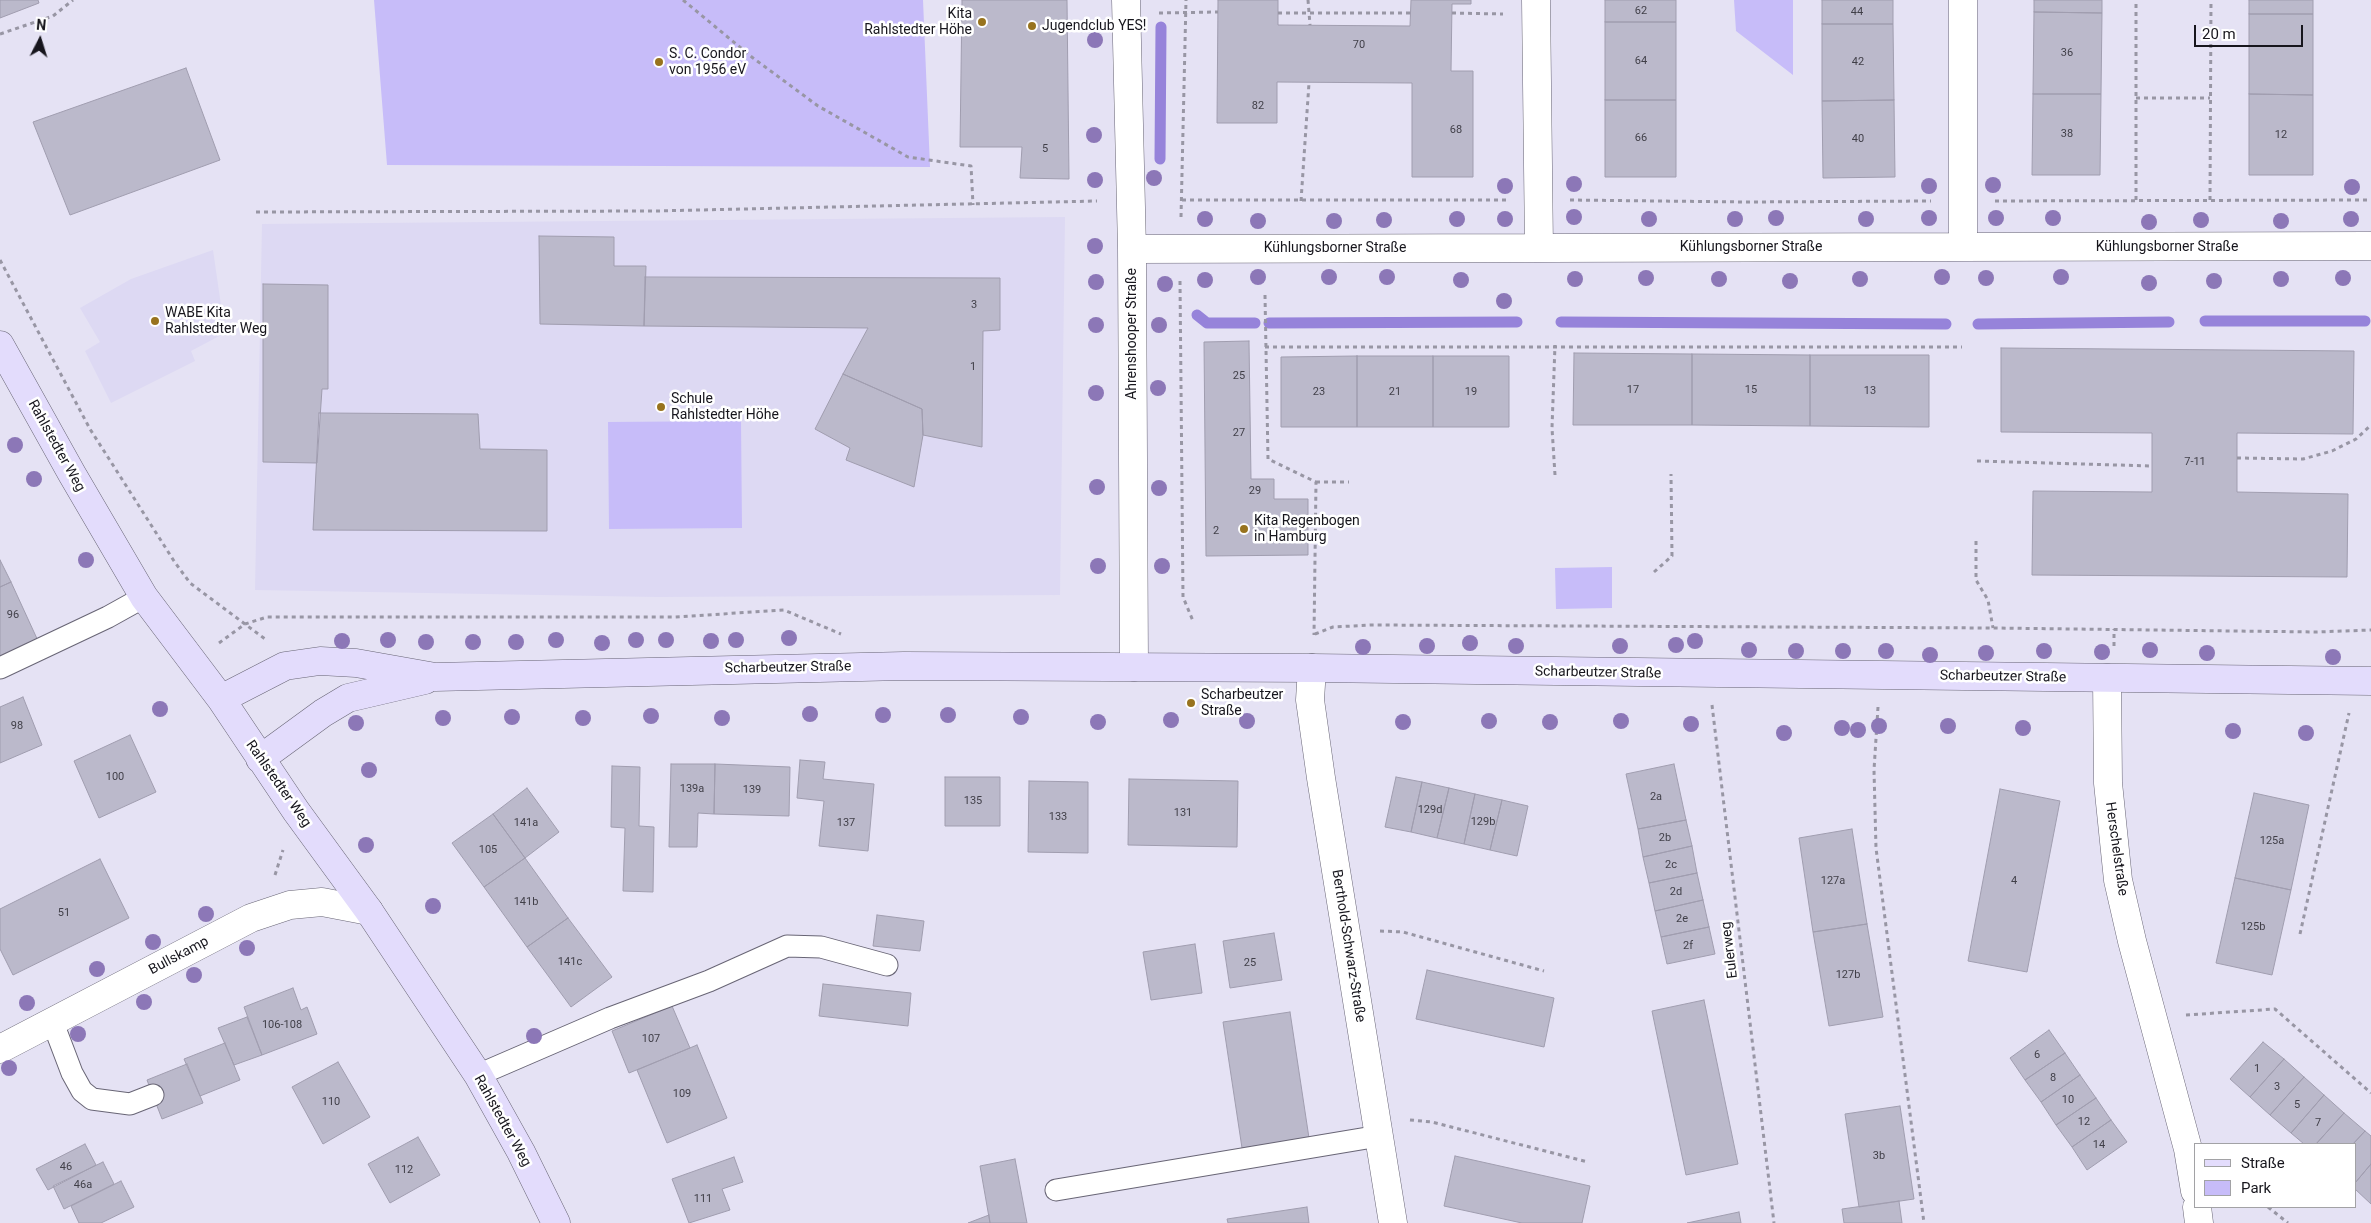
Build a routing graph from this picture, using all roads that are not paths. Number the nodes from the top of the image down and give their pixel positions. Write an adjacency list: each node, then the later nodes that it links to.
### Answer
1 (1963, 0): 5 (street)
2 (1126, 6): 6 (street, Ahrenshooper Straße)
3 (1536, 7): 7 (street)
4 (2371, 246): 5 (street, Kühlungsborner Straße)
5 (1963, 247): 7 (street, Kühlungsborner Straße)
6 (1132, 248): 7 (street, Kühlungsborner Straße); 10 (street, Ahrenshooper Straße)
7 (1539, 248)
8 (0, 345): 9 (main road, Rahlstedter Weg)
9 (144, 597): 11 (lane); 16 (main road, Rahlstedter Weg)
10 (1134, 667): 12 (main road, Scharbeutzer Straße); 13 (main road, Scharbeutzer Straße)
11 (0, 668)
12 (1312, 668): 14 (main road, Scharbeutzer Straße); 24 (street, Berthold-Schwarz-Straße)
13 (435, 677): 16 (main road, Scharbeutzer Straße); 17 (main road, Scharbeutzer Straße)
14 (2107, 678): 15 (main road, Scharbeutzer Straße); 25 (street, Herschelstraße)
15 (2364, 681)
16 (221, 699): 17 (main road, Rahlstedter Weg)
17 (260, 759): 18 (main road, Rahlstedter Weg)
18 (369, 911): 20 (street, Bullskamp); 22 (main road, Rahlstedter Weg)
19 (887, 965): 22 (lane)
20 (53, 1023): 21 (street, Bullskamp); 23 (lane)
21 (0, 1049)
22 (478, 1075): 28 (main road, Rahlstedter Weg)
23 (153, 1095)
24 (1378, 1130): 26 (lane); 29 (street, Berthold-Schwarz-Straße)
25 (2194, 1185)
26 (1056, 1190)
27 (2197, 1208): 30 (street)
28 (556, 1223)
29 (1393, 1223)
30 (2200, 1223)

